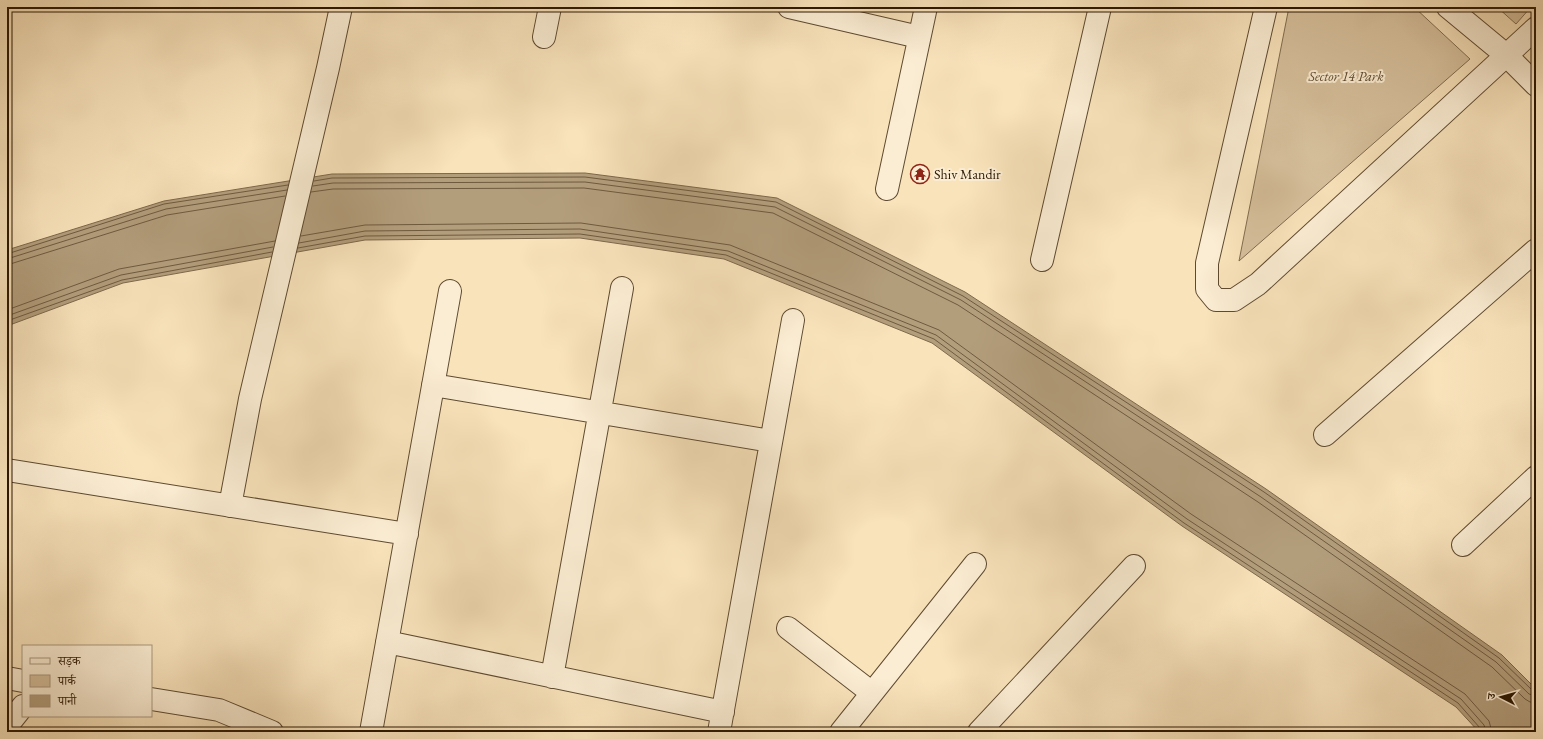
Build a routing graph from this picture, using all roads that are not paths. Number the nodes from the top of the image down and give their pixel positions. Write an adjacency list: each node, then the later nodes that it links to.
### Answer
1 (341, 7): 25 (street)
2 (550, 7): 9 (street)
3 (789, 7): 10 (street)
4 (926, 7): 10 (street)
5 (1100, 7): 15 (street)
6 (1266, 7): 11 (street)
7 (1448, 7): 11 (street)
8 (1536, 28): 11 (street)
9 (544, 37)
10 (919, 37): 13 (street)
11 (1506, 55): 12 (street)
12 (1536, 85)
13 (887, 189)
14 (1536, 250): 21 (street)
15 (1042, 260)
16 (622, 288): 20 (street)
17 (450, 290): 19 (street)
18 (793, 320): 22 (street)
19 (433, 385): 20 (street); 26 (street)
20 (600, 413): 22 (street); 32 (street)
21 (1325, 435)
22 (771, 441): 40 (street)
23 (7, 470): 25 (street)
24 (1536, 477): 27 (street)
25 (230, 506): 26 (street)
26 (407, 534): 31 (street)
27 (1463, 545)
28 (975, 564): 35 (street)
29 (1134, 566): 44 (street)
30 (788, 628): 35 (street)
31 (387, 642): 32 (street); 42 (street)
32 (552, 677): 40 (street)
33 (7, 678): 34 (street)
34 (22, 681)
35 (872, 693): 43 (street)
36 (152, 699): 38 (street)
37 (22, 707): 39 (street)
38 (232, 724): 41 (street)
39 (7, 726)
40 (722, 727)
41 (272, 732)
42 (371, 732)
43 (841, 732)
44 (979, 732)

